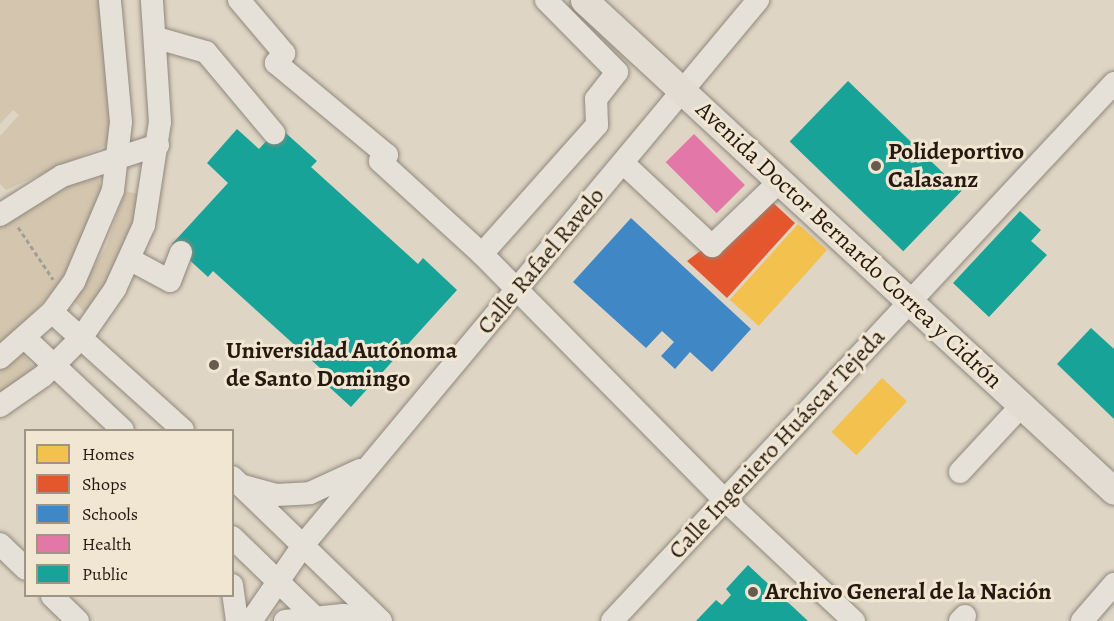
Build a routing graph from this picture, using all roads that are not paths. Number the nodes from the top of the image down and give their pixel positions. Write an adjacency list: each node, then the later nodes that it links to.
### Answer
1 (110, 0): 12 (street)
2 (152, 0): 7 (street)
3 (239, 0): 17 (street)
4 (546, 0): 17 (street)
5 (584, 0): 9 (main road, Avenida Doctor Bernardo Correa y Cidrón)
6 (758, 0): 9 (street, Calle Rafael Ravelo)
7 (157, 38): 10 (street); 11 (street)
8 (1114, 83): 20 (street, Calle Ingeniero Huáscar Tejeda)
9 (683, 91): 13 (street, Calle Rafael Ravelo); 14 (main road, Avenida Doctor Bernardo Correa y Cidrón)
10 (274, 133)
11 (158, 145): 12 (street); 18 (street)
12 (118, 156): 15 (street); 21 (street)
13 (623, 163): 14 (street); 19 (street, Calle Rafael Ravelo)
14 (780, 181): 20 (main road, Avenida Doctor Bernardo Correa y Cidrón)
15 (3, 212)
16 (180, 252): 18 (street)
17 (482, 254): 19 (street)
18 (131, 260): 23 (street)
19 (518, 291): 30 (street, Calle Rafael Ravelo); 34 (street)
20 (910, 301): 26 (main road, Avenida Doctor Bernardo Correa y Cidrón); 34 (street, Calle Ingeniero Huáscar Tejeda)
21 (58, 304): 22 (street); 23 (street)
22 (25, 338): 24 (street); 25 (street)
23 (81, 338): 25 (street); 29 (street)
24 (0, 358)
25 (55, 366): 27 (street); 28 (street)
26 (1023, 405): 31 (street); 33 (main road, Avenida Doctor Bernardo Correa y Cidrón)
27 (0, 406)
28 (122, 429)
29 (182, 429)
30 (366, 467): 32 (street); 37 (street, Calle Rafael Ravelo)
31 (960, 472)
32 (237, 482): 37 (street)
33 (1114, 490)
34 (725, 500): 49 (street, Calle Ingeniero Huáscar Tejeda); 50 (street)
35 (234, 539): 39 (street)
36 (0, 544): 38 (street)
37 (304, 544): 39 (street, Calle Rafael Ravelo); 44 (street)
38 (24, 567)
39 (278, 577): 43 (street); 47 (street, Calle Rafael Ravelo)
40 (1114, 584): 51 (street)
41 (53, 597): 45 (street)
42 (234, 597): 46 (street)
43 (316, 618): 44 (street); 48 (street)
44 (380, 620)
45 (78, 621)
46 (237, 621)
47 (251, 621)
48 (285, 621)
49 (612, 621)
50 (854, 621)
51 (1082, 621)

